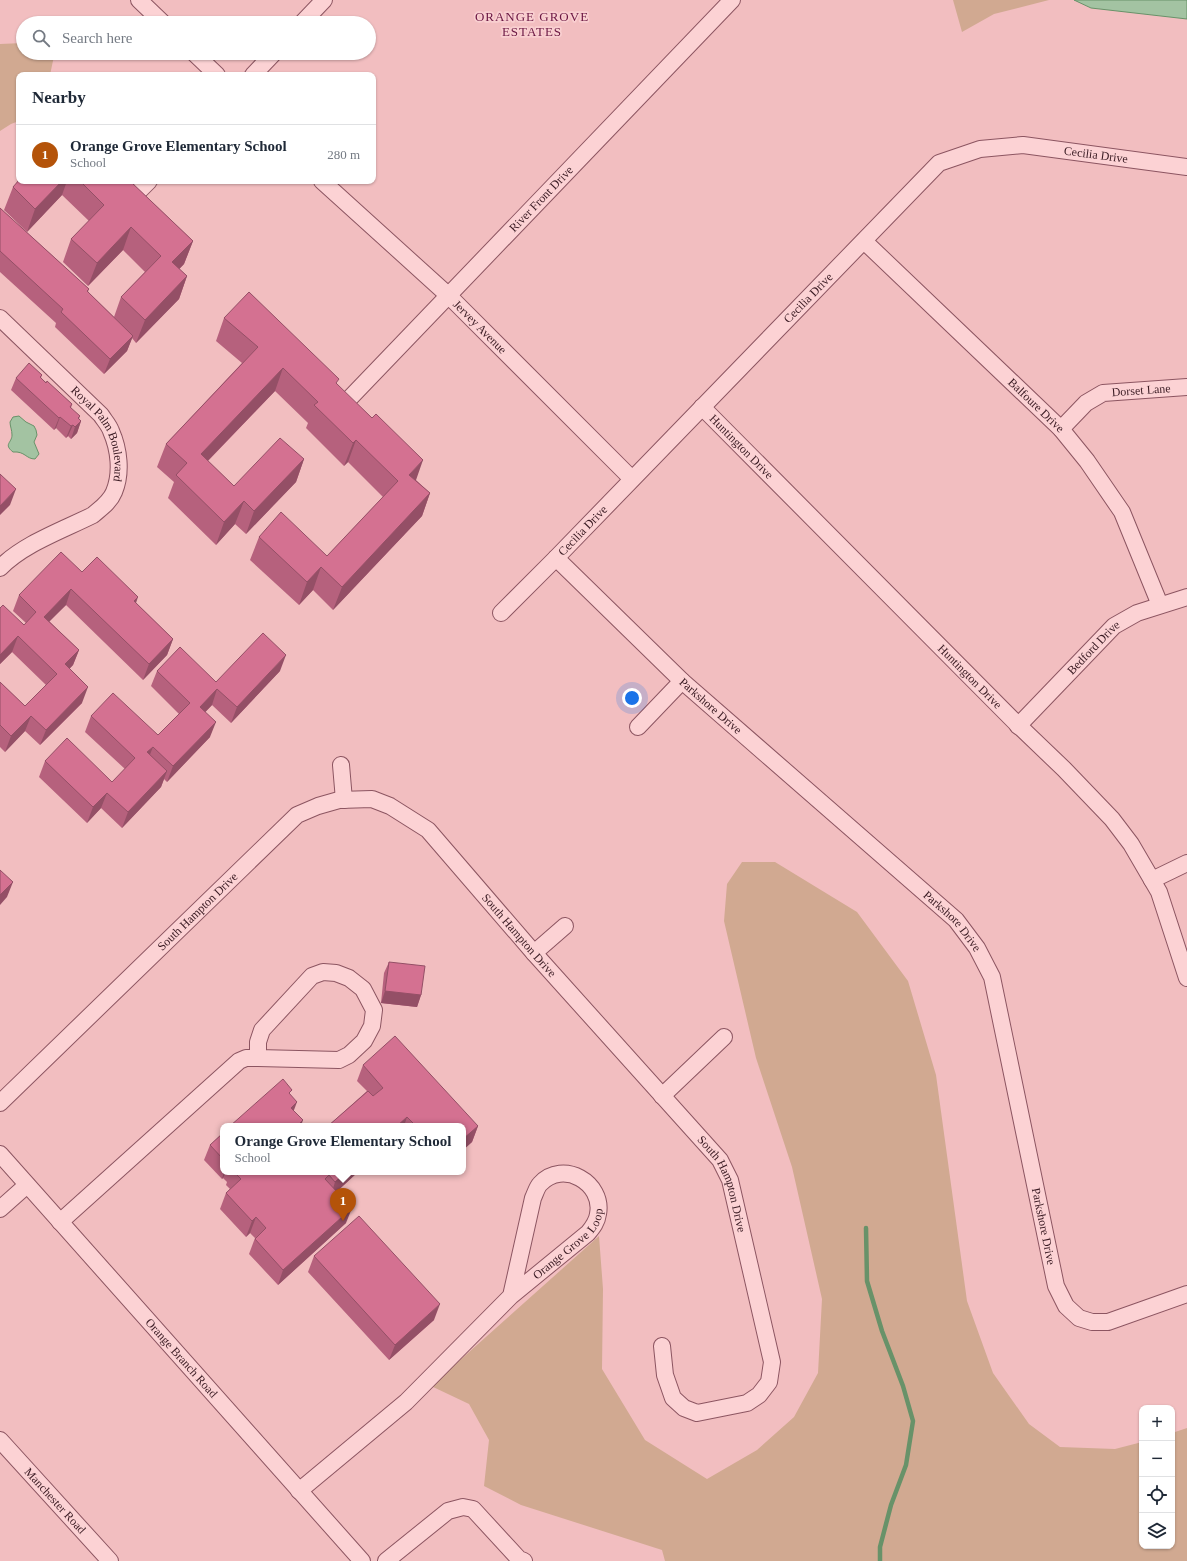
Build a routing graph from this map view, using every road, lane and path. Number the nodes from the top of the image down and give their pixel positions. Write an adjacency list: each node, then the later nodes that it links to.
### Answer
1 (140, 0): 4 (street)
2 (324, 0): 5 (street)
3 (732, 0): 13 (street, River Front Drive)
4 (156, 16)
5 (309, 16)
6 (201, 60): 8 (street)
7 (267, 60): 9 (street)
8 (214, 72)
9 (255, 72)
10 (1187, 167): 12 (street, Cecilia Drive)
11 (325, 184): 13 (street, Jervey Avenue)
12 (864, 241): 17 (street, Cecilia Drive); 18 (street, Balfoure Drive)
13 (449, 296): 16 (street, River Front Drive); 19 (street, Jervey Avenue)
14 (0, 318): 21 (street, Royal Palm Boulevard)
15 (1187, 387): 18 (street, Dorset Lane)
16 (350, 398)
17 (702, 407): 19 (street, Cecilia Drive); 26 (street, Huntington Drive)
18 (1061, 429): 23 (street, Balfoure Drive)
19 (632, 479): 20 (street, Cecilia Drive)
20 (556, 558): 24 (street, Cecilia Drive); 25 (street, Parkshore Drive)
21 (0, 568)
22 (1187, 597): 23 (street, Bedford Drive)
23 (1160, 605): 26 (street, Bedford Drive)
24 (501, 613)
25 (682, 681): 27 (street); 43 (street, Parkshore Drive)
26 (1018, 726): 31 (street, Huntington Drive)
27 (638, 727)
28 (341, 765): 29 (street)
29 (344, 800): 33 (street, South Hampton Drive); 38 (street, South Hampton Drive)
30 (1187, 863): 31 (street)
31 (1152, 880): 34 (street, Huntington Drive)
32 (565, 926): 33 (street)
33 (534, 953): 37 (street, South Hampton Drive)
34 (1187, 978)
35 (724, 1037): 37 (street)
36 (258, 1058): 36 (street); 42 (street)
37 (662, 1096): 45 (street, South Hampton Drive)
38 (0, 1103)
39 (0, 1154): 40 (street, Orange Branch Road)
40 (27, 1185): 41 (street); 42 (street, Orange Branch Road)
41 (0, 1209)
42 (60, 1222): 47 (street, Orange Branch Road)
43 (1187, 1294)
44 (511, 1296): 44 (street, Orange Grove Loop); 47 (street, Orange Grove Loop)
45 (662, 1346)
46 (0, 1440): 48 (street, Manchester Road)
47 (299, 1491): 49 (street, Orange Branch Road)
48 (110, 1561)
49 (362, 1561)
50 (386, 1561): 51 (street)
51 (524, 1561)

